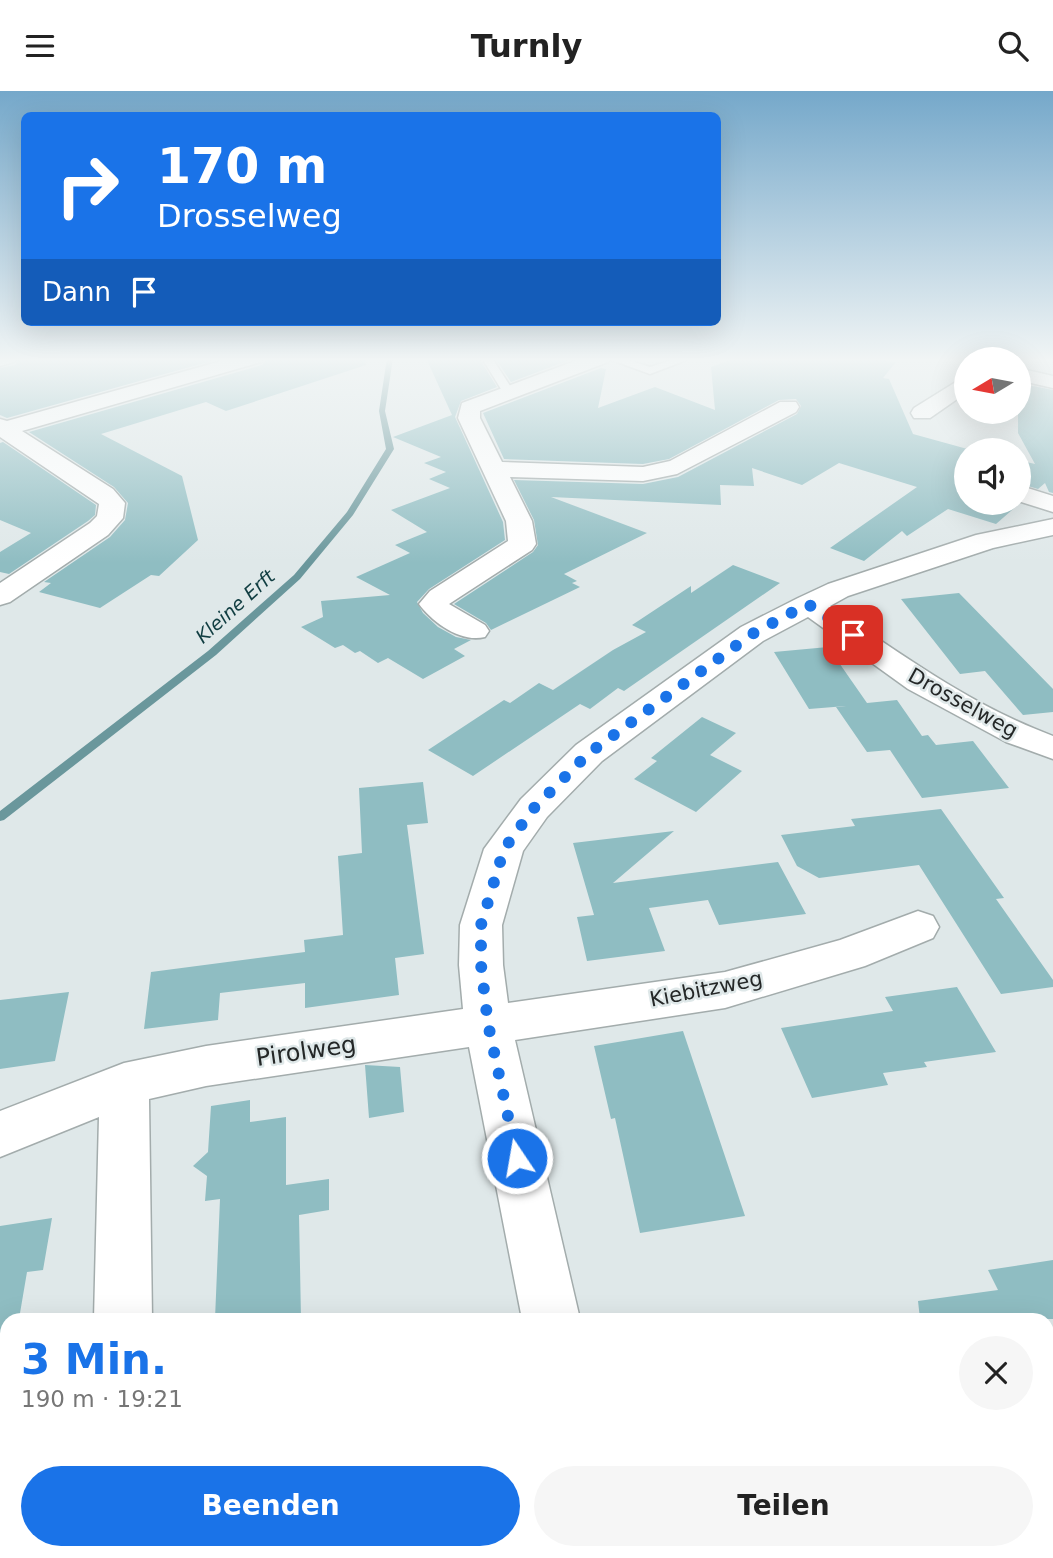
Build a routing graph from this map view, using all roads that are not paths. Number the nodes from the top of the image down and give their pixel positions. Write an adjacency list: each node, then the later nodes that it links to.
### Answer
1 (473, 426): 4 (street)
2 (752, 426): 4 (street)
3 (0, 429): 8 (street)
4 (492, 469): 10 (street)
5 (1031, 496): 6 (street)
6 (1053, 504)
7 (1053, 527): 9 (street)
8 (0, 596)
9 (808, 604): 11 (street, Drosselweg); 13 (street)
10 (474, 631)
11 (1053, 748)
12 (918, 927): 13 (street, Kiebitzweg)
13 (488, 1024): 14 (street, Pirolweg); 17 (street)
14 (124, 1084): 15 (street, Pirolweg); 16 (street)
15 (0, 1134)
16 (122, 1313)
17 (550, 1313)

